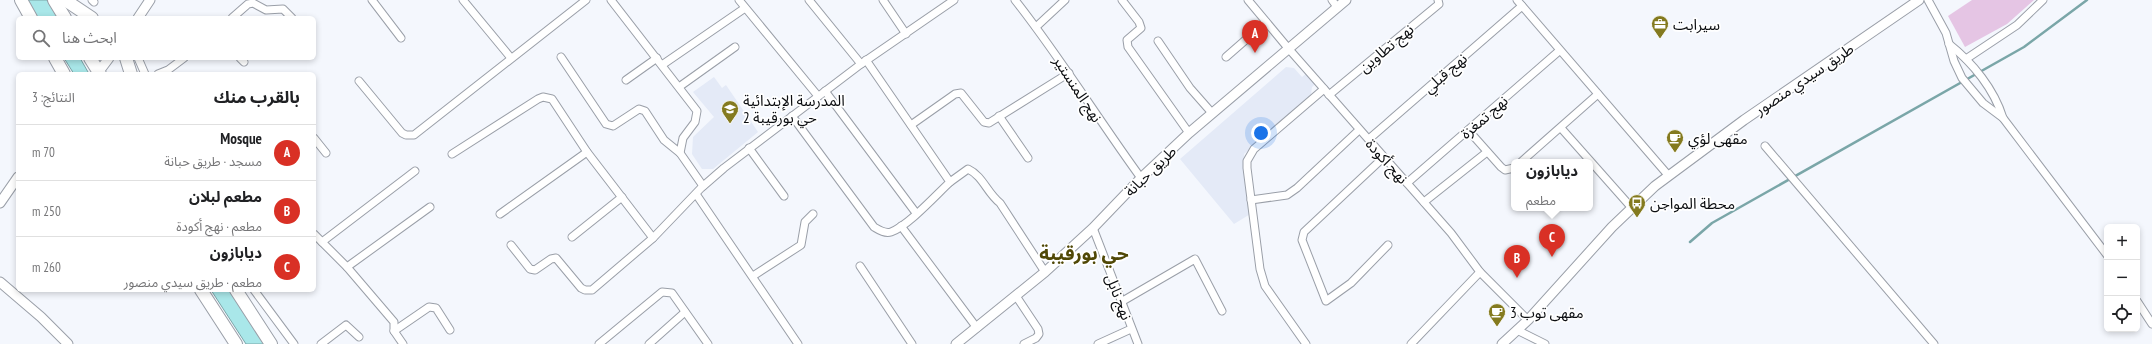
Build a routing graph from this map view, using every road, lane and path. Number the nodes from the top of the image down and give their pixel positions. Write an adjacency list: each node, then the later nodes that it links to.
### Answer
1 (20, 0): 26 (highway)
2 (54, 0): 27 (highway)
3 (65, 0): 28 (highway)
4 (150, 0): 29 (street)
5 (372, 0): 35 (street)
6 (463, 0): 43 (street)
7 (586, 0): 43 (street)
8 (611, 0): 44 (street)
9 (739, 0): 25 (street)
10 (809, 0): 52 (street)
11 (883, 0): 34 (street)
12 (954, 0): 34 (street)
13 (1015, 0): 33 (street, نهج المنستير)
14 (1065, 0): 33 (street)
15 (1122, 0): 77 (street)
16 (1248, 0): 32 (street, نهج أكودة)
17 (1346, 0): 23 (street, طريق حبانة)
18 (1438, 0): 67 (street, نهج تطاوين)
19 (1516, 0): 24 (street)
20 (1919, 0): 96 (street, طريق سيدي منصور)
21 (1928, 0): 37 (street)
22 (2043, 0): 45 (street)
23 (1335, 4): 39 (street, طريق حبانة)
24 (1522, 6): 40 (street); 78 (street, نهج قبلي)
25 (745, 8): 53 (street); 68 (street)
26 (30, 16)
27 (64, 16)
28 (89, 16)
29 (139, 16)
30 (234, 16): 31 (street)
31 (290, 16)
32 (1266, 22): 39 (street, نهج أكودة); 42 (street)
33 (1036, 27): 60 (street, نهج المنستير)
34 (906, 34): 52 (street)
35 (401, 38)
36 (1158, 41): 69 (street)
37 (1949, 44): 45 (street); 72 (street)
38 (735, 48): 63 (street)
39 (1288, 48): 64 (street, نهج أكودة); 69 (street, طريق حبانة)
40 (1559, 51): 66 (street); 76 (street, نهج تمغزة)
41 (561, 57): 84 (street)
42 (1226, 57)
43 (511, 58): 62 (street)
44 (657, 58): 53 (street); 61 (street)
45 (1966, 59): 72 (street)
46 (56, 60): 54 (highway)
47 (91, 60): 55 (highway)
48 (108, 60): 56 (street)
49 (127, 60): 57 (highway)
50 (139, 60): 58 (street)
51 (181, 60): 59 (street)
52 (864, 62): 65 (street); 73 (street)
53 (662, 65): 63 (street)
54 (63, 72)
55 (97, 72)
56 (99, 72)
57 (130, 72)
58 (143, 72)
59 (163, 72)
60 (1069, 73): 71 (street); 97 (street, نهج المنستير)
61 (626, 80)
62 (359, 81)
63 (679, 87): 84 (street)
64 (1324, 89): 67 (street, نهج أكودة); 105 (street)
65 (825, 91): 68 (street); 110 (street)
66 (1598, 94): 74 (street); 96 (street)
67 (1329, 95): 75 (street, نهج أكودة)
68 (818, 96): 70 (street)
69 (1212, 113): 77 (street, طريق حبانة)
70 (792, 116): 81 (street); 113 (street)
71 (999, 116): 73 (street); 88 (street)
72 (2004, 118): 121 (street)
73 (911, 125): 99 (street)
74 (1561, 128): 89 (street); 90 (street); 91 (street)
75 (1359, 130): 78 (street, نهج أكودة); 105 (street)
76 (1469, 130): 83 (street); 100 (street, نهج تمغزة)
77 (1189, 133): 97 (street, طريق حبانة)
78 (1369, 139): 87 (street, نهج أكودة)
79 (316, 141): 85 (street)
80 (1765, 146): 163 (street)
81 (749, 148): 101 (street); 103 (street)
82 (587, 152): 86 (street); 104 (street); 111 (street)
83 (1487, 152): 93 (street); 107 (street)
84 (680, 153): 101 (street)
85 (326, 154)
86 (452, 154)
87 (1384, 157): 100 (street, نهج أكودة); 119 (street)
88 (1028, 158)
89 (1525, 159)
90 (1583, 159)
91 (1588, 159)
92 (1593, 165): 109 (street)
93 (1511, 168)
94 (1593, 169): 109 (street)
95 (415, 171): 118 (street)
96 (1668, 175): 109 (street, طريق سيدي منصور)
97 (1141, 178): 114 (street, طريق حبانة)
98 (16, 180): 106 (street)
99 (950, 182): 110 (street); 124 (street)
100 (1407, 183): 107 (street, نهج أكودة)
101 (703, 186): 102 (street)
102 (696, 194): 117 (street); 126 (street)
103 (784, 196)
104 (622, 197): 116 (street); 117 (street)
105 (1251, 200): 159 (street)
106 (0, 202)
107 (1424, 202): 125 (street, نهج أكودة)
108 (430, 207): 123 (street)
109 (1631, 208): 136 (street, طريق سيدي منصور)
110 (916, 213): 113 (street)
111 (500, 214)
112 (813, 214): 126 (street)
113 (901, 226): 138 (street)
114 (1093, 228): 124 (street, طريق حبانة); 132 (street, نهج نابل)
115 (316, 236): 118 (street)
116 (572, 237)
117 (653, 238): 120 (street)
118 (322, 242): 123 (street)
119 (1388, 244)
120 (511, 245)
121 (2104, 251)
122 (860, 266): 154 (street)
123 (347, 267): 142 (street)
124 (1045, 272): 131 (street, طريق حبانة)
125 (1480, 272): 136 (street, نهج أكودة); 160 (street)
126 (752, 276): 153 (street)
127 (0, 282): 144 (street)
128 (202, 292): 145 (highway)
129 (237, 292): 146 (highway)
130 (255, 292): 147 (street)
131 (1016, 296): 138 (street, طريق حبانة); 156 (street)
132 (1121, 302): 134 (street); 139 (street, نهج نابل)
133 (2140, 306): 137 (street)
134 (1222, 311)
135 (685, 312): 150 (street); 151 (street); 152 (street)
136 (1528, 320): 141 (street, طريق سيدي منصور)
137 (2152, 324)
138 (977, 328): 155 (street, طريق حبانة)
139 (1131, 329): 157 (street); 158 (street, نهج نابل)
140 (450, 330): 142 (street)
141 (1517, 330): 161 (street, طريق سيدي منصور); 162 (street)
142 (394, 331): 149 (street)
143 (359, 337): 148 (street)
144 (68, 344)
145 (236, 344)
146 (271, 344)
147 (294, 344)
148 (321, 344)
149 (403, 344)
150 (599, 344)
151 (648, 344)
152 (708, 344)
153 (798, 344)
154 (912, 344)
155 (956, 344)
156 (1024, 344)
157 (1098, 344)
158 (1138, 344)
159 (1306, 344)
160 (1412, 344)
161 (1502, 344)
162 (1544, 344)
163 (1934, 344)

